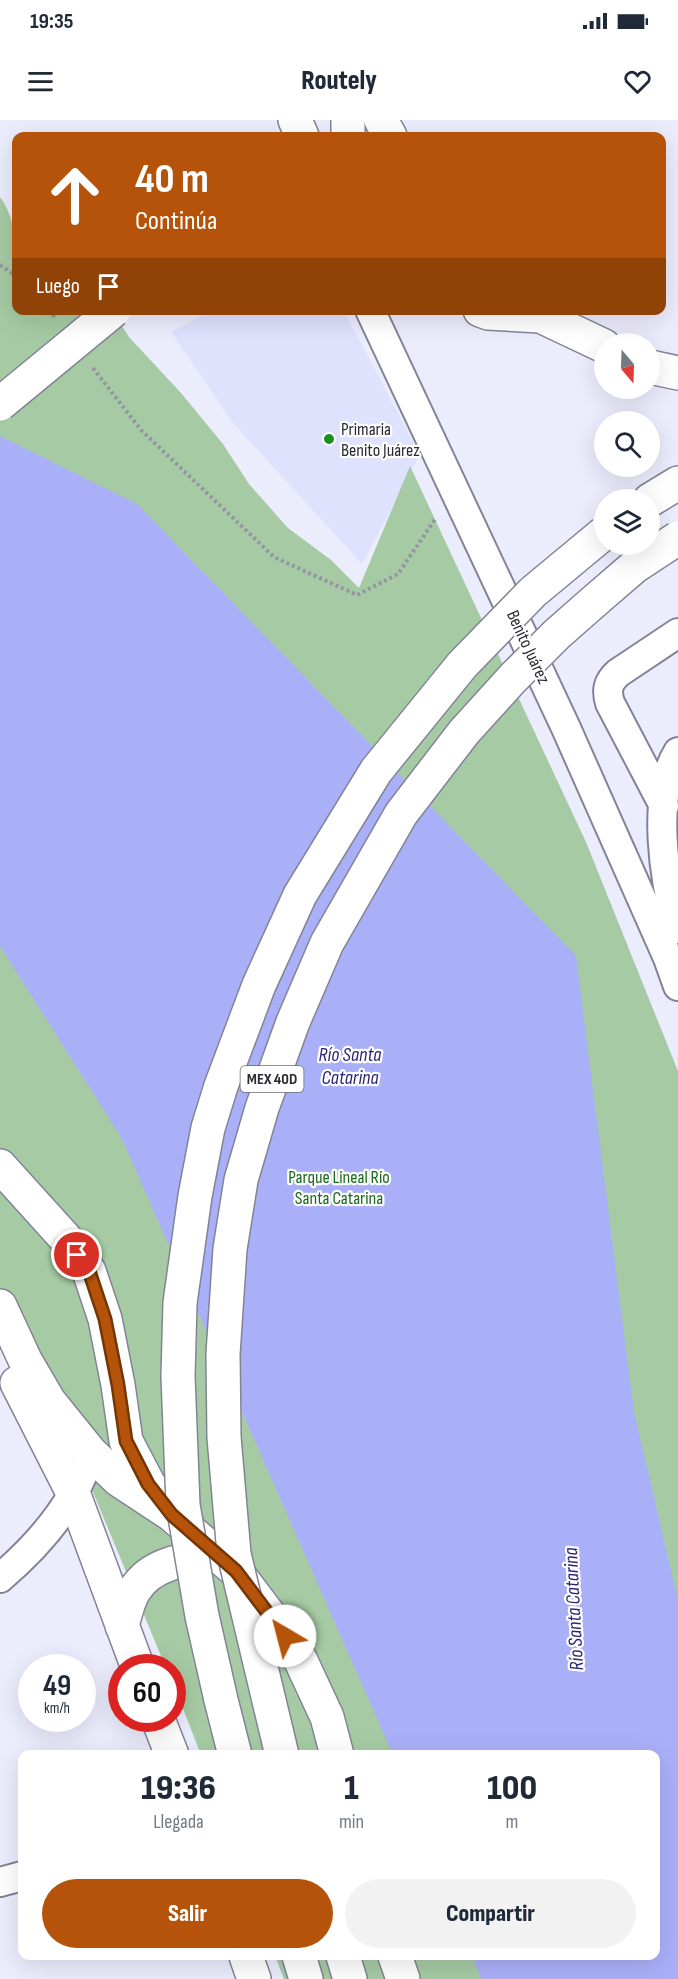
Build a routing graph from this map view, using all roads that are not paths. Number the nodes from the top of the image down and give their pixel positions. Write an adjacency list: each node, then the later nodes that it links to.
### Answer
1 (86, 315): 8 (main road)
2 (108, 315): 9 (main road, bridge)
3 (372, 315): 18 (street, Benito Juárez)
4 (538, 315): 5 (main road)
5 (594, 341)
6 (660, 369): 7 (main road)
7 (678, 373)
8 (0, 386)
9 (0, 404)
10 (678, 483): 11 (main road)
11 (660, 494)
12 (678, 538): 34 (main road, MEX 40D, bridge)
13 (594, 541): 33 (main road, MEX 40D, bridge)
14 (678, 633): 16 (street)
15 (678, 752): 16 (street)
16 (664, 806): 17 (street)
17 (678, 929)
18 (678, 986)
19 (0, 1166): 26 (main road)
20 (0, 1306): 24 (main road)
21 (0, 1342): 23 (main road)
22 (0, 1368): 23 (main road)
23 (24, 1398): 25 (main road)
24 (91, 1453): 25 (street); 26 (main road)
25 (74, 1495): 26 (main road); 28 (street); 29 (main road)
26 (172, 1515): 27 (main road)
27 (219, 1556): 29 (main road); 35 (main road)
28 (0, 1578)
29 (122, 1626): 30 (main road)
30 (133, 1654)
31 (163, 1732): 32 (main road)
32 (170, 1750)
33 (234, 1750)
34 (281, 1750)
35 (336, 1750)
36 (18, 1877): 37 (street)
37 (0, 1882)
38 (247, 1960): 42 (main road)
39 (300, 1960): 43 (main road)
40 (344, 1960): 44 (main road)
41 (396, 1960): 45 (main road)
42 (254, 1979)
43 (306, 1979)
44 (350, 1979)
45 (403, 1979)

